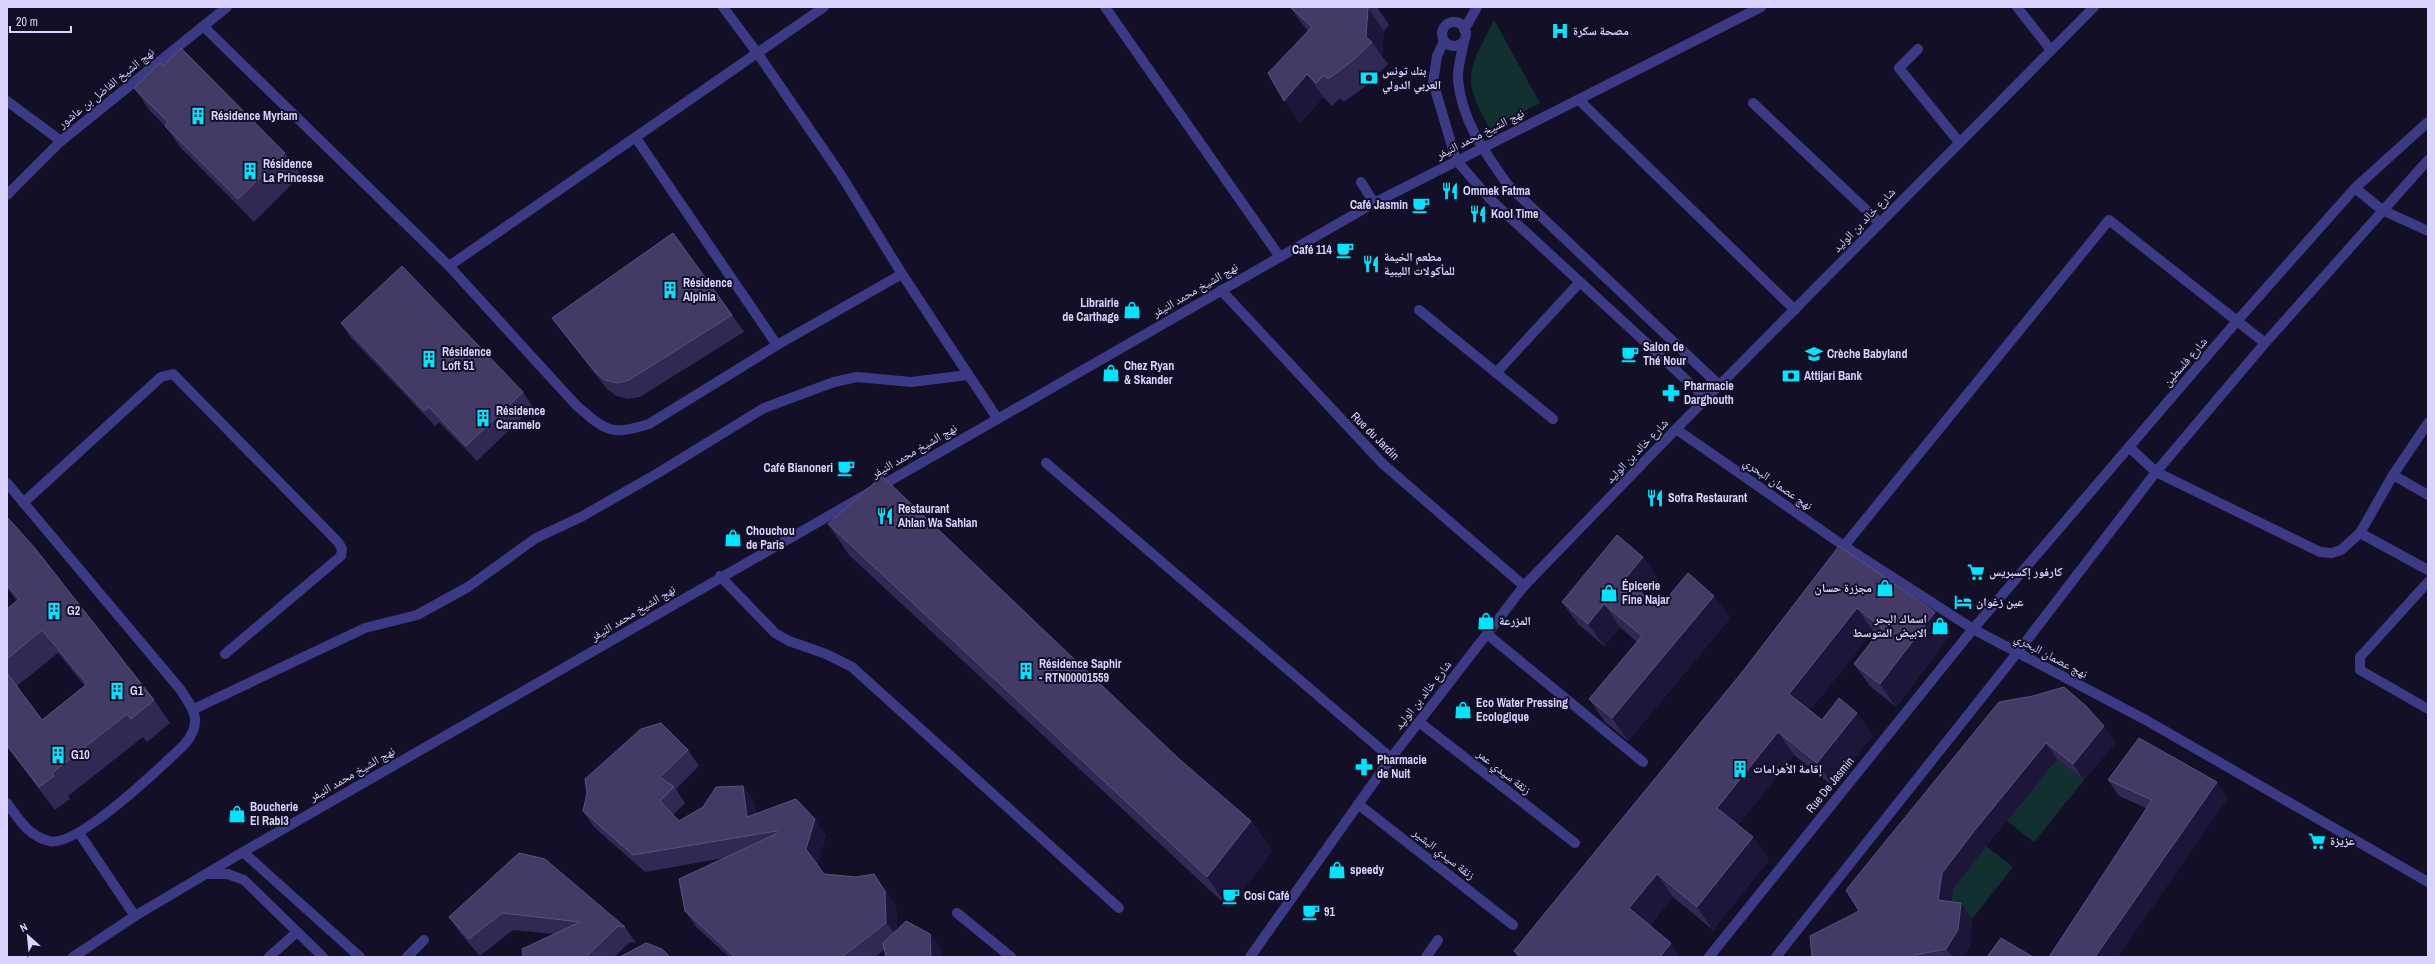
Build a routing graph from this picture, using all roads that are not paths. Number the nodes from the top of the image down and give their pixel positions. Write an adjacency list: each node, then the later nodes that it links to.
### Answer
1 (227, 7): 9 (street, نهج الشيخ الفاضل بن عاشور)
2 (723, 7): 15 (street)
3 (824, 7): 15 (street)
4 (1104, 7): 33 (street)
5 (1477, 7): 10 (street)
6 (1761, 7): 16 (street, نهج الشيخ محمد النيفر)
7 (2016, 7): 14 (street)
8 (2094, 7): 14 (street, شارع خالد بن الوليد)
9 (203, 26): 21 (street, نهج الشيخ الفاضل بن عاشور); 34 (street)
10 (1464, 30): 11 (street); 12 (street)
11 (1444, 41): 12 (street); 24 (street)
12 (1464, 41): 23 (street)
13 (1918, 49): 22 (street)
14 (2051, 50): 22 (street, شارع خالد بن الوليد)
15 (758, 54): 20 (street); 35 (street)
16 (1579, 100): 23 (street, نهج الشيخ محمد النيفر); 39 (street)
17 (7, 101): 21 (street)
18 (1752, 103): 31 (street)
19 (2428, 122): 27 (street, شارع فلسطين)
20 (636, 138): 34 (street); 42 (street)
21 (61, 141): 28 (street, نهج الشيخ الفاضل بن عاشور)
22 (1959, 142): 31 (street, شارع خالد بن الوليد)
23 (1481, 147): 24 (street, نهج الشيخ محمد النيفر); 45 (street)
24 (1456, 160): 29 (street, نهج الشيخ محمد النيفر); 36 (street)
25 (2428, 160): 30 (street)
26 (1361, 182): 29 (street)
27 (2356, 188): 30 (street); 40 (street, شارع فلسطين)
28 (7, 195)
29 (1374, 203): 33 (street, نهج الشيخ محمد النيفر)
30 (2382, 210): 32 (street); 41 (street)
31 (1880, 223): 39 (street, شارع خالد بن الوليد)
32 (2428, 231)
33 (1280, 257): 37 (street, نهج الشيخ محمد النيفر)
34 (449, 266): 42 (street)
35 (902, 274): 42 (street); 44 (street)
36 (1580, 282): 43 (street); 46 (street)
37 (1221, 290): 47 (street, نهج الشيخ محمد النيفر); 63 (street, Rue du Jardin)
38 (1419, 310): 43 (street)
39 (1795, 310): 45 (street, شارع خالد بن الوليد)
40 (2237, 321): 41 (street); 51 (street, شارع فلسطين); 59 (street)
41 (2265, 344): 53 (street)
42 (777, 346)
43 (1496, 373): 48 (street)
44 (968, 375): 47 (street); 68 (street)
45 (1720, 386): 46 (street, شارع خالد بن الوليد)
46 (1707, 399): 50 (street, شارع خالد بن الوليد)
47 (997, 418): 61 (street, نهج الشيخ محمد النيفر)
48 (1553, 419)
49 (2428, 422): 54 (street)
50 (1676, 429): 59 (street, نهج عصمان البحري); 63 (street, شارع خالد بن الوليد)
51 (2129, 447): 53 (street); 64 (street, شارع فلسطين)
52 (1046, 463): 71 (street)
53 (2156, 472): 58 (street); 66 (street)
54 (2393, 475): 56 (street); 58 (street)
55 (7, 483): 57 (street)
56 (2428, 495)
57 (23, 503): 67 (street); 68 (street)
58 (2360, 533): 60 (street)
59 (1844, 546): 64 (street, نهج عصمان البحري)
60 (2428, 570)
61 (720, 576): 77 (street, نهج الشيخ محمد النيفر); 80 (street)
62 (2428, 582): 69 (street)
63 (1524, 586): 65 (street, شارع خالد بن الوليد)
64 (1972, 629): 66 (street, نهج عصمان البحري); 95 (street, Rue De Jasmin)
65 (1487, 634): 70 (street, شارع خالد بن الوليد); 72 (street)
66 (2017, 653): 79 (street, نهج عصمان البحري); 96 (street)
67 (225, 654)
68 (194, 709): 75 (street)
69 (2428, 709)
70 (1418, 722): 71 (street, شارع خالد بن الوليد); 76 (street, زنقة سيدي عمر)
71 (1390, 758): 74 (street, شارع خالد بن الوليد)
72 (1643, 762)
73 (7, 803): 75 (street)
74 (1358, 804): 83 (street, زنقة سيدي البشير); 93 (street, شارع خالد بن الوليد)
75 (79, 833): 82 (street)
76 (1574, 843)
77 (243, 852): 78 (street, نهج الشيخ محمد النيفر); 90 (street)
78 (206, 874): 82 (street, نهج الشيخ محمد النيفر); 84 (street)
79 (2428, 882)
80 (1119, 908)
81 (957, 913): 92 (street)
82 (136, 916): 87 (street, نهج الشيخ محمد النيفر)
83 (1513, 924)
84 (297, 932): 88 (street); 89 (street)
85 (424, 940): 91 (street)
86 (1438, 940): 94 (street)
87 (73, 957)
88 (269, 957)
89 (322, 957)
90 (360, 957)
91 (408, 957)
92 (1011, 957)
93 (1250, 957)
94 (1426, 957)
95 (1709, 957)
96 (1776, 957)

